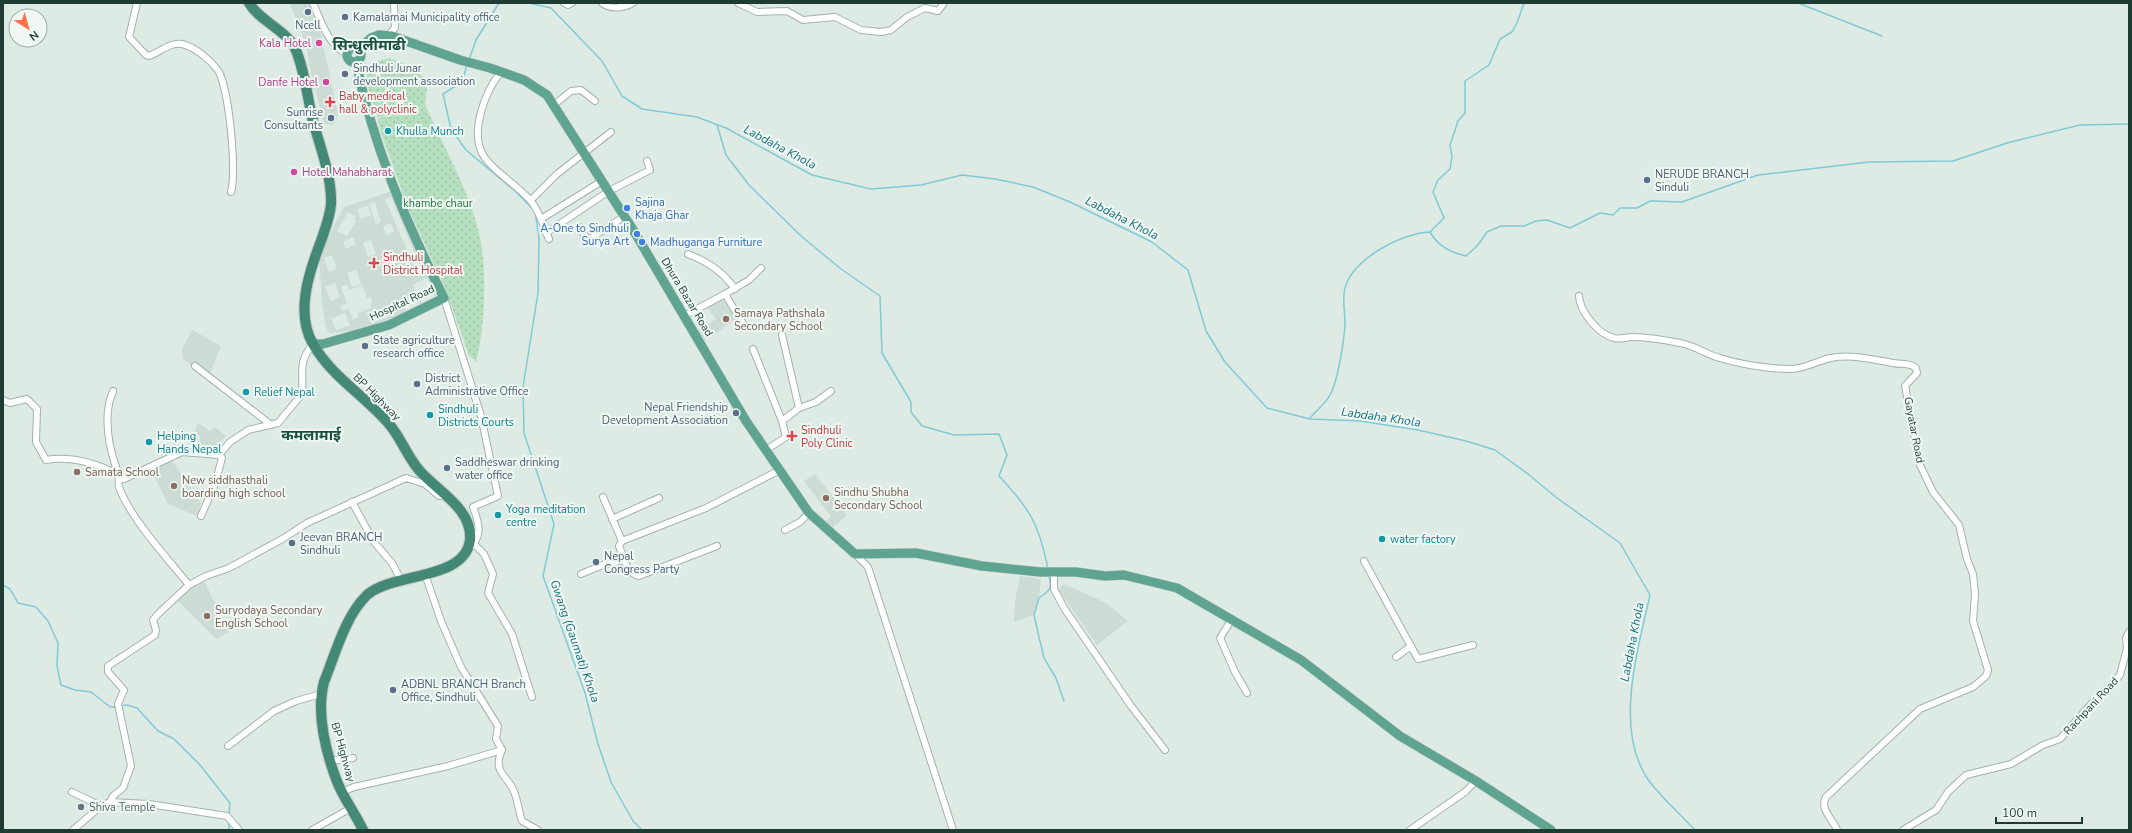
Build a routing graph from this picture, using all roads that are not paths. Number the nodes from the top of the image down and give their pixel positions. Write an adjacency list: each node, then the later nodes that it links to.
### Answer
1 (137, 3): 23 (street)
2 (249, 3): 39 (highway, BP Highway)
3 (313, 3): 13 (street)
4 (394, 3): 11 (street)
5 (564, 3): 6 (street)
6 (572, 3)
7 (602, 3): 8 (street)
8 (633, 3)
9 (738, 3): 10 (street)
10 (944, 3)
11 (388, 35): 12 (main road); 15 (main road, Dhura Bazar Road)
12 (358, 50): 13 (main road); 14 (main road)
13 (347, 54): 14 (main road)
14 (356, 62): 35 (main road, Hospital Road)
15 (501, 72): 17 (main road, Dhura Bazar Road); 24 (street)
16 (595, 101): 17 (street)
17 (554, 104): 19 (main road, Dhura Bazar Road)
18 (611, 132): 19 (street)
19 (584, 152): 21 (main road, Dhura Bazar Road); 24 (street)
20 (647, 161): 22 (street)
21 (602, 181): 22 (main road, Dhura Bazar Road); 25 (street)
22 (609, 191): 26 (main road, Dhura Bazar Road); 28 (street)
23 (231, 192)
24 (531, 200): 27 (street)
25 (558, 209): 27 (street); 28 (street)
26 (625, 216): 29 (street); 36 (main road, Dhura Bazar Road)
27 (541, 219): 28 (street)
28 (564, 220)
29 (579, 227)
30 (688, 254): 32 (street)
31 (761, 268): 32 (street)
32 (735, 289): 33 (street)
33 (725, 294): 36 (street); 37 (street)
34 (1579, 296): 98 (street, Gayatar Road)
35 (444, 298): 39 (main road, Hospital Road); 62 (street)
36 (684, 316): 48 (main road, Dhura Bazar Road)
37 (745, 327)
38 (782, 335): 45 (street)
39 (313, 344): 47 (street); 52 (highway, BP Highway)
40 (753, 349): 46 (street)
41 (195, 366): 47 (street)
42 (113, 391): 51 (street)
43 (831, 391): 45 (street)
44 (3, 400): 51 (street)
45 (799, 408): 46 (street)
46 (782, 421): 48 (street)
47 (270, 424): 49 (street)
48 (766, 450): 50 (main road, Dhura Bazar Road)
49 (219, 455): 51 (street); 57 (street)
50 (780, 470): 56 (main road, Dhura Bazar Road); 60 (street)
51 (119, 476): 70 (street)
52 (444, 496): 55 (street); 62 (highway, BP Highway)
53 (603, 497): 58 (street)
54 (659, 498): 58 (street)
55 (352, 502): 69 (street); 70 (street)
56 (809, 513): 59 (street); 63 (main road, Dhura Bazar Road)
57 (201, 516)
58 (612, 519): 60 (street)
59 (785, 530)
60 (622, 541): 64 (street)
61 (717, 546): 64 (street)
62 (471, 548): 67 (highway, BP Highway); 78 (street)
63 (855, 554): 66 (main road); 95 (street)
64 (625, 560): 68 (street)
65 (1364, 561): 74 (street)
66 (1054, 572): 71 (main road); 81 (street)
67 (425, 574): 69 (highway, BP Highway); 80 (street)
68 (581, 574)
69 (401, 580): 77 (highway, BP Highway)
70 (189, 585): 87 (street)
71 (1232, 619): 76 (street); 84 (main road)
72 (2129, 632): 99 (street, Rachpani Road)
73 (1473, 645): 74 (street)
74 (1411, 646): 75 (street)
75 (1396, 657)
76 (1246, 693)
77 (321, 694): 79 (street); 83 (highway, BP Highway)
78 (532, 697)
79 (228, 746)
80 (502, 750): 86 (street); 94 (street)
81 (1166, 750)
82 (353, 758): 83 (street)
83 (331, 761): 86 (highway, BP Highway)
84 (1476, 781): 96 (street); 97 (main road)
85 (72, 792): 88 (street)
86 (342, 792): 89 (highway, BP Highway)
87 (110, 802): 88 (street); 91 (street)
88 (101, 806): 90 (street)
89 (351, 808): 92 (street); 93 (highway, BP Highway)
90 (73, 830)
91 (239, 830)
92 (312, 830)
93 (363, 830)
94 (538, 830)
95 (953, 830)
96 (1410, 830)
97 (1551, 830)
98 (1837, 830)
99 (1903, 830)

